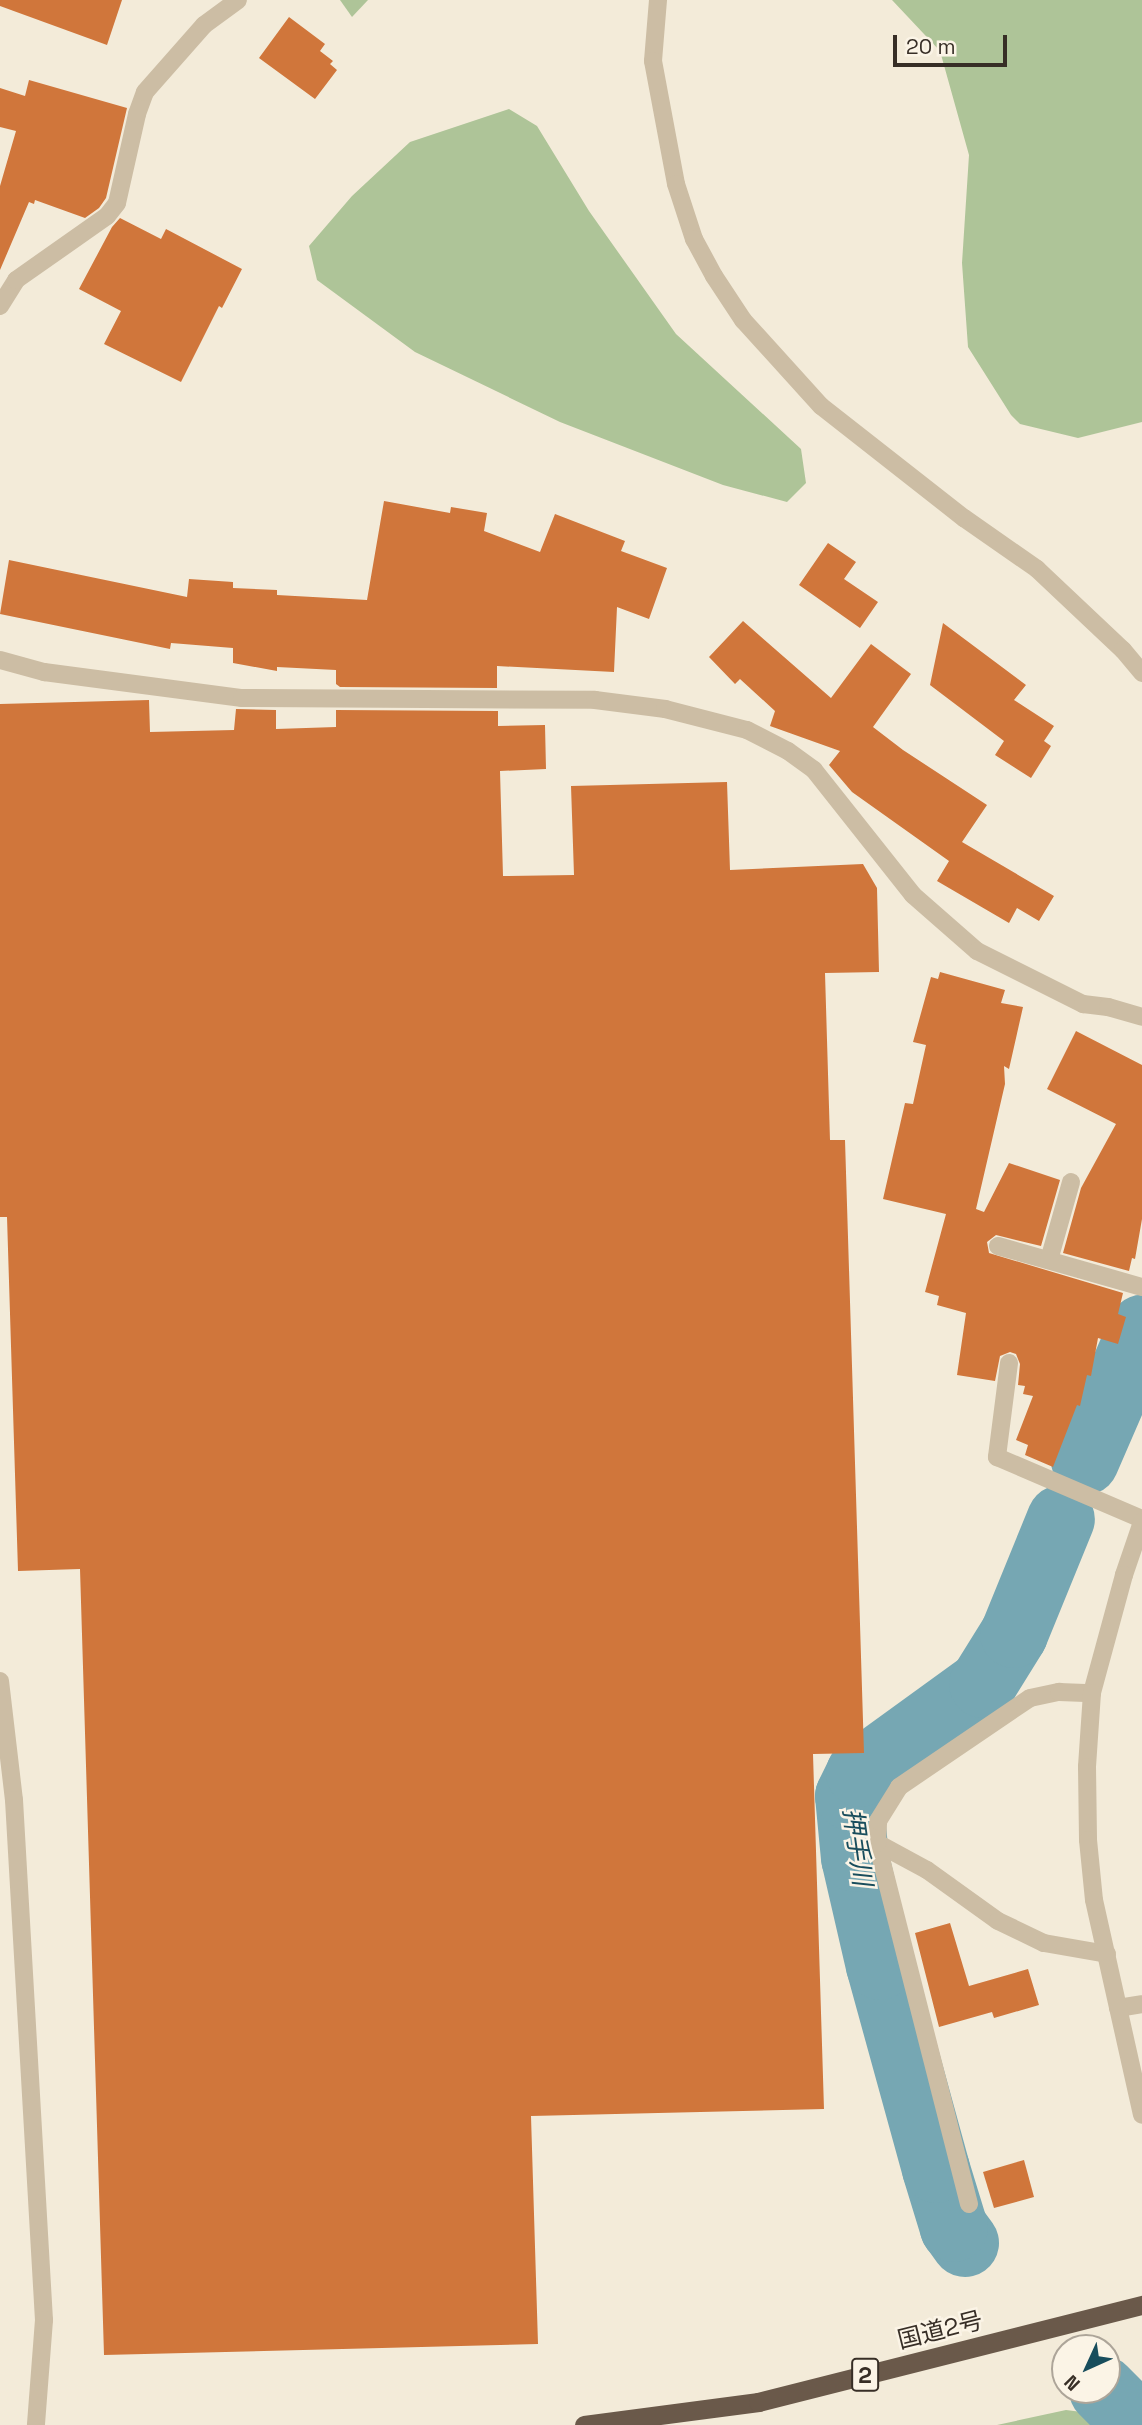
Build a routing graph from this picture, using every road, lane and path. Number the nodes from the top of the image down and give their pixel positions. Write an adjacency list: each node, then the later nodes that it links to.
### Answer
1 (238, 0): 3 (street)
2 (657, 0): 5 (street)
3 (0, 306)
4 (0, 660): 6 (street)
5 (1142, 673)
6 (1142, 1017)
7 (1071, 1182): 9 (street)
8 (998, 1246): 9 (street)
9 (1049, 1260): 10 (street)
10 (1142, 1287)
11 (1009, 1363): 12 (street)
12 (1142, 1520): 14 (street)
13 (0, 1681): 22 (street)
14 (1092, 1692): 15 (street); 16 (street)
15 (877, 1843): 16 (street); 20 (street)
16 (1107, 1954): 18 (street)
17 (1142, 2004): 18 (street)
18 (1118, 2008): 19 (street)
19 (1142, 2115)
20 (969, 2204)
21 (1142, 2305): 23 (highway, 国道2号 / 2)
22 (36, 2425)
23 (584, 2425)

